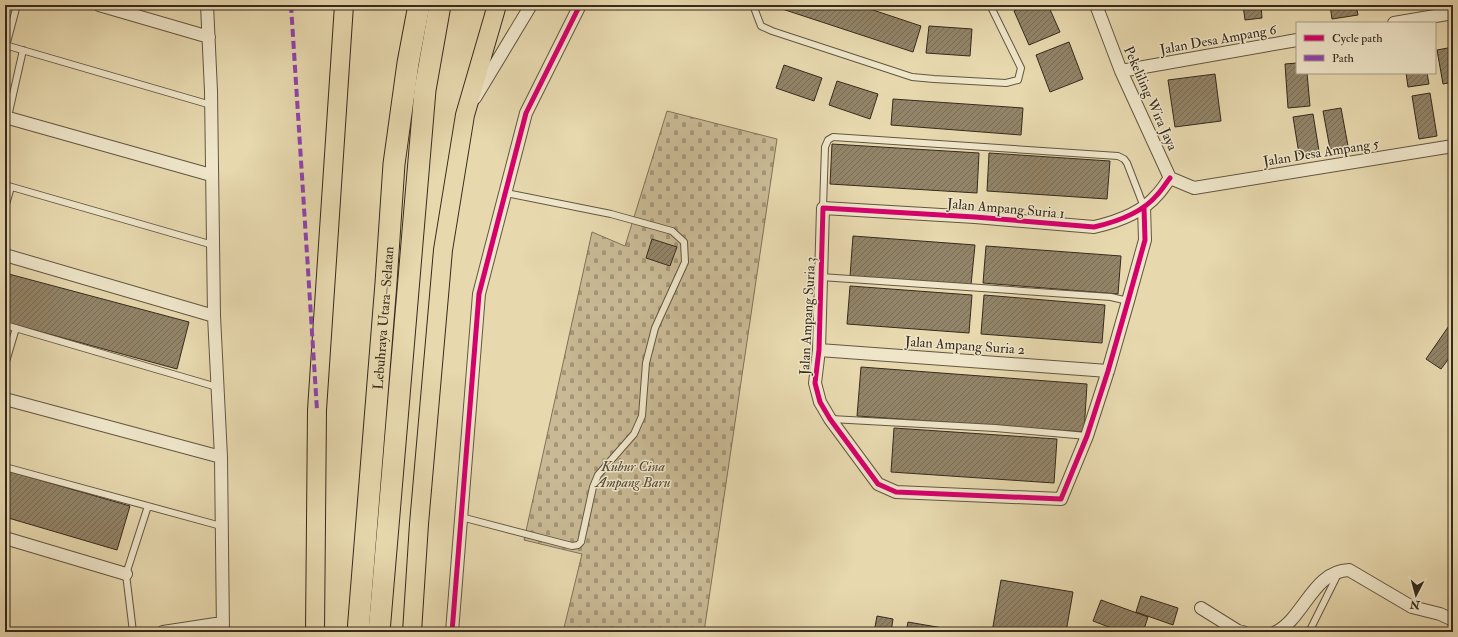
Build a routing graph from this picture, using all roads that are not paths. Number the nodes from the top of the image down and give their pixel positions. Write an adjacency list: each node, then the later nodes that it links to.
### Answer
1 (17, 5): 17 (lane)
2 (99, 5): 15 (street)
3 (207, 5): 15 (street)
4 (344, 5): 58 (main road)
5 (418, 5): 59 (highway, Lebuhraya Utara–Selatan)
6 (440, 5): 60 (highway, Lebuhraya Utara–Selatan)
7 (497, 5): 21 (main road)
8 (531, 5): 21 (street)
9 (580, 5): 27 (street)
10 (753, 5): 11 (lane)
11 (990, 5)
12 (1096, 5): 19 (street, Pekeliling Wira Jaya)
13 (1453, 13): 14 (street)
14 (1400, 22)
15 (209, 37): 20 (street)
16 (1296, 40): 19 (street, Jalan Desa Ampang 6)
17 (6, 45): 18 (lane)
18 (23, 50): 20 (lane); 22 (lane)
19 (1121, 71): 25 (street, Pekeliling Wira Jaya)
20 (211, 105): 24 (street)
21 (465, 115): 61 (main road)
22 (6, 122): 24 (street)
23 (1453, 146): 25 (street, Jalan Desa Ampang 5)
24 (211, 175): 31 (street)
25 (1170, 178): 28 (street, Jalan Ampang Suria 1)
26 (8, 186): 29 (lane); 31 (lane)
27 (506, 192): 48 (street); 48 (lane)
28 (1144, 207): 30 (street, Jalan Ampang Suria 1); 30 (lane); 34 (street)
29 (5, 208)
30 (822, 208): 33 (street, Jalan Ampang Suria 3)
31 (213, 245): 35 (street)
32 (5, 255): 35 (street)
33 (821, 277): 34 (lane); 38 (street, Jalan Ampang Suria 3)
34 (1128, 301): 40 (street)
35 (214, 316): 41 (street)
36 (5, 325): 37 (lane)
37 (16, 328): 39 (lane); 41 (lane)
38 (819, 350): 40 (street, Jalan Ampang Suria 2); 43 (street, Jalan Ampang Suria 3)
39 (5, 365)
40 (1108, 370): 44 (street)
41 (217, 387): 45 (street)
42 (5, 399): 45 (street)
43 (830, 419): 44 (lane); 44 (street, Jalan Ampang Suria 3)
44 (1087, 436)
45 (221, 457): 49 (street)
46 (5, 466): 47 (lane)
47 (148, 506): 49 (lane); 52 (lane)
48 (461, 517): 62 (street)
49 (221, 526): 55 (street)
50 (5, 538): 52 (street)
51 (1340, 570): 54 (street); 64 (street); 65 (lane)
52 (126, 574): 56 (lane)
53 (1201, 608): 63 (street)
54 (1453, 620)
55 (222, 627): 57 (street)
56 (133, 632)
57 (163, 632)
58 (315, 632)
59 (358, 632)
60 (379, 632)
61 (412, 632)
62 (452, 632)
63 (1243, 632)
64 (1276, 632)
65 (1309, 632)

